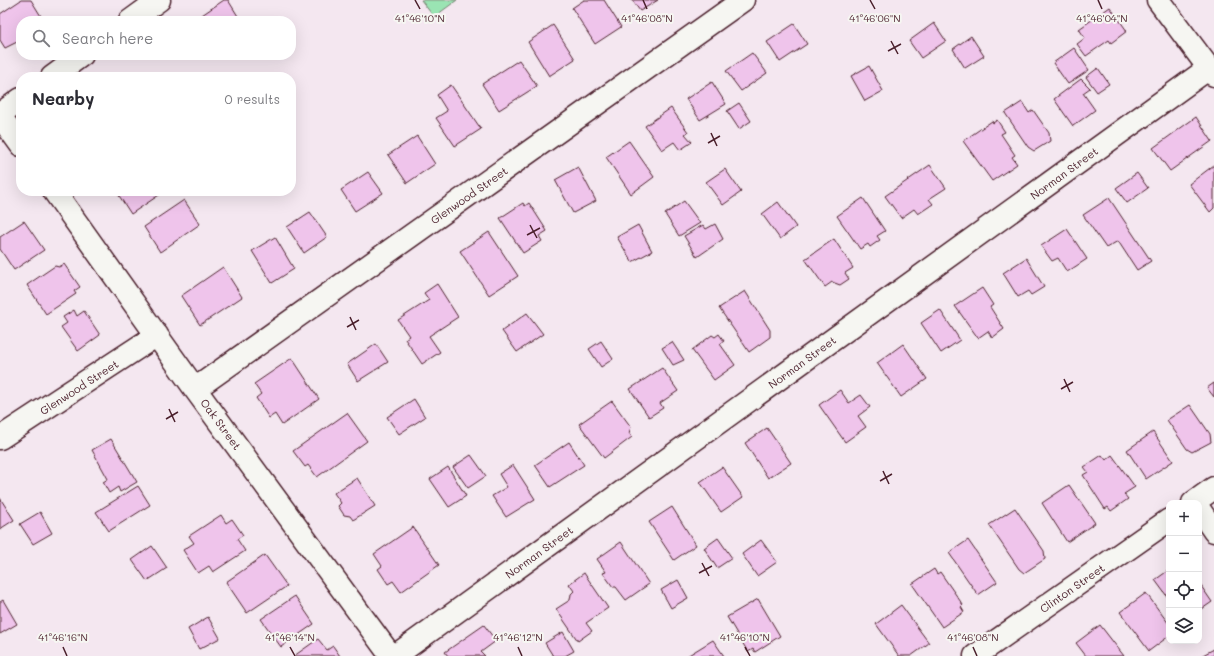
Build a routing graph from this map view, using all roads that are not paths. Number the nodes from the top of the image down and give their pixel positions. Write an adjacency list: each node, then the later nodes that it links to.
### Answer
1 (159, 0): 4 (street)
2 (743, 0): 13 (street, Glenwood Street)
3 (1158, 0): 7 (street)
4 (137, 16)
5 (75, 60): 6 (street)
6 (59, 72)
7 (1211, 72): 21 (street, Norman Street)
8 (16, 103): 9 (street)
9 (0, 115): 10 (street)
10 (16, 138)
11 (58, 196): 12 (street, Oak Street)
12 (157, 335): 13 (street, Oak Street); 14 (street, Glenwood Street)
13 (195, 389): 20 (street, Oak Street)
14 (0, 438)
15 (1214, 488): 16 (street)
16 (1200, 500)
17 (1202, 514): 19 (street)
18 (1166, 522): 22 (street, Clinton Street)
19 (1214, 530)
20 (391, 656)
21 (395, 656)
22 (975, 656)

